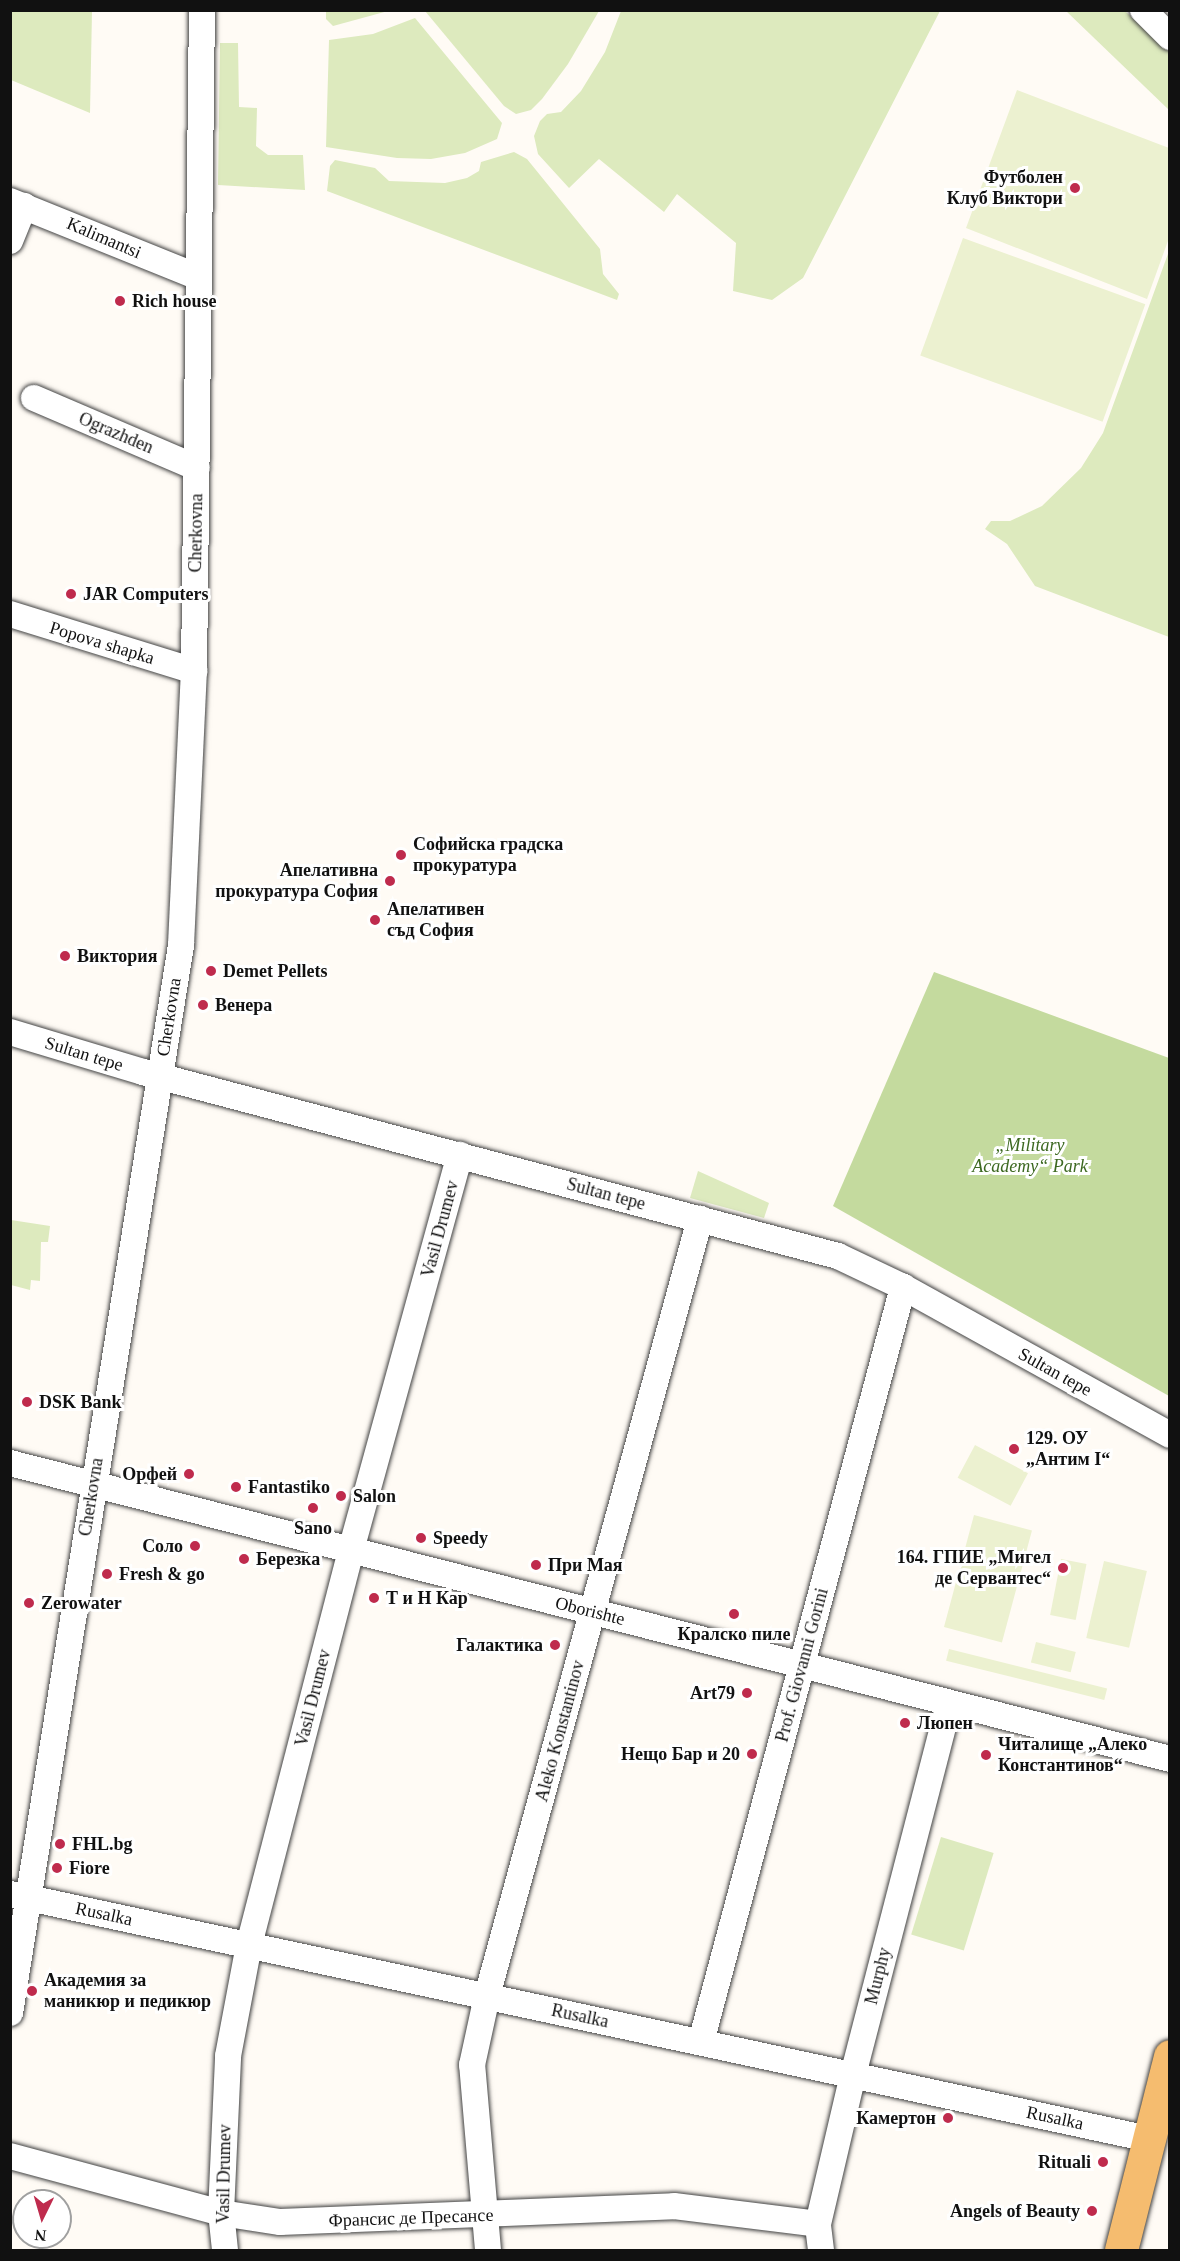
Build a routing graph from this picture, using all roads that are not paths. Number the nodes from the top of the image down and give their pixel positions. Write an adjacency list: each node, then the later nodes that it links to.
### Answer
1 (202, 10): 6 (street, Cherkovna)
2 (1143, 10): 3 (street)
3 (1170, 37)
4 (17, 203): 5 (street); 6 (street, Kalimantsi)
5 (10, 241)
6 (198, 277): 8 (street, Cherkovna)
7 (34, 398): 8 (street, Ograzhden)
8 (197, 468): 10 (street, Cherkovna)
9 (10, 614): 10 (street, Popova shapka)
10 (194, 670): 12 (street, Cherkovna)
11 (10, 1032): 12 (street, Sultan tepe)
12 (159, 1076): 13 (street, Sultan tepe); 18 (street, Cherkovna)
13 (460, 1155): 14 (street, Sultan tepe); 19 (street, Vasil Drumev)
14 (700, 1219): 15 (street, Sultan tepe); 20 (street, Aleko Konstantinov)
15 (903, 1287): 16 (street, Sultan tepe); 21 (street, Prof. Giovanni Gorini)
16 (1170, 1435)
17 (10, 1463): 18 (street, Oborishte)
18 (93, 1484): 19 (street, Oborishte); 24 (street, Cherkovna)
19 (351, 1550): 20 (street, Oborishte); 25 (street, Vasil Drumev)
20 (593, 1612): 21 (street, Oborishte); 26 (street, Aleko Konstantinov)
21 (802, 1665): 22 (street, Oborishte); 28 (street, Prof. Giovanni Gorini)
22 (949, 1702): 23 (street, Oborishte); 30 (street, Murphy)
23 (1170, 1759)
24 (20, 1896): 25 (street, Rusalka); 27 (street, Cherkovna)
25 (249, 1945): 26 (street, Rusalka); 33 (street, Vasil Drumev)
26 (487, 1996): 28 (street, Rusalka); 34 (street, Aleko Konstantinov)
27 (10, 2013)
28 (701, 2042): 30 (street, Rusalka)
29 (1170, 2056): 31 (main road)
30 (853, 2075): 31 (street, Rusalka); 35 (street, Murphy)
31 (1149, 2139): 39 (main road)
32 (10, 2156): 33 (street, Франсис де Пресансе)
33 (221, 2213): 34 (street, Франсис де Пресансе); 36 (street, Vasil Drumev)
34 (484, 2215): 35 (street, Франсис де Пресансе); 37 (street, Aleko Konstantinov)
35 (818, 2224): 38 (street, Murphy)
36 (225, 2250)
37 (488, 2250)
38 (822, 2250)
39 (1122, 2250)

